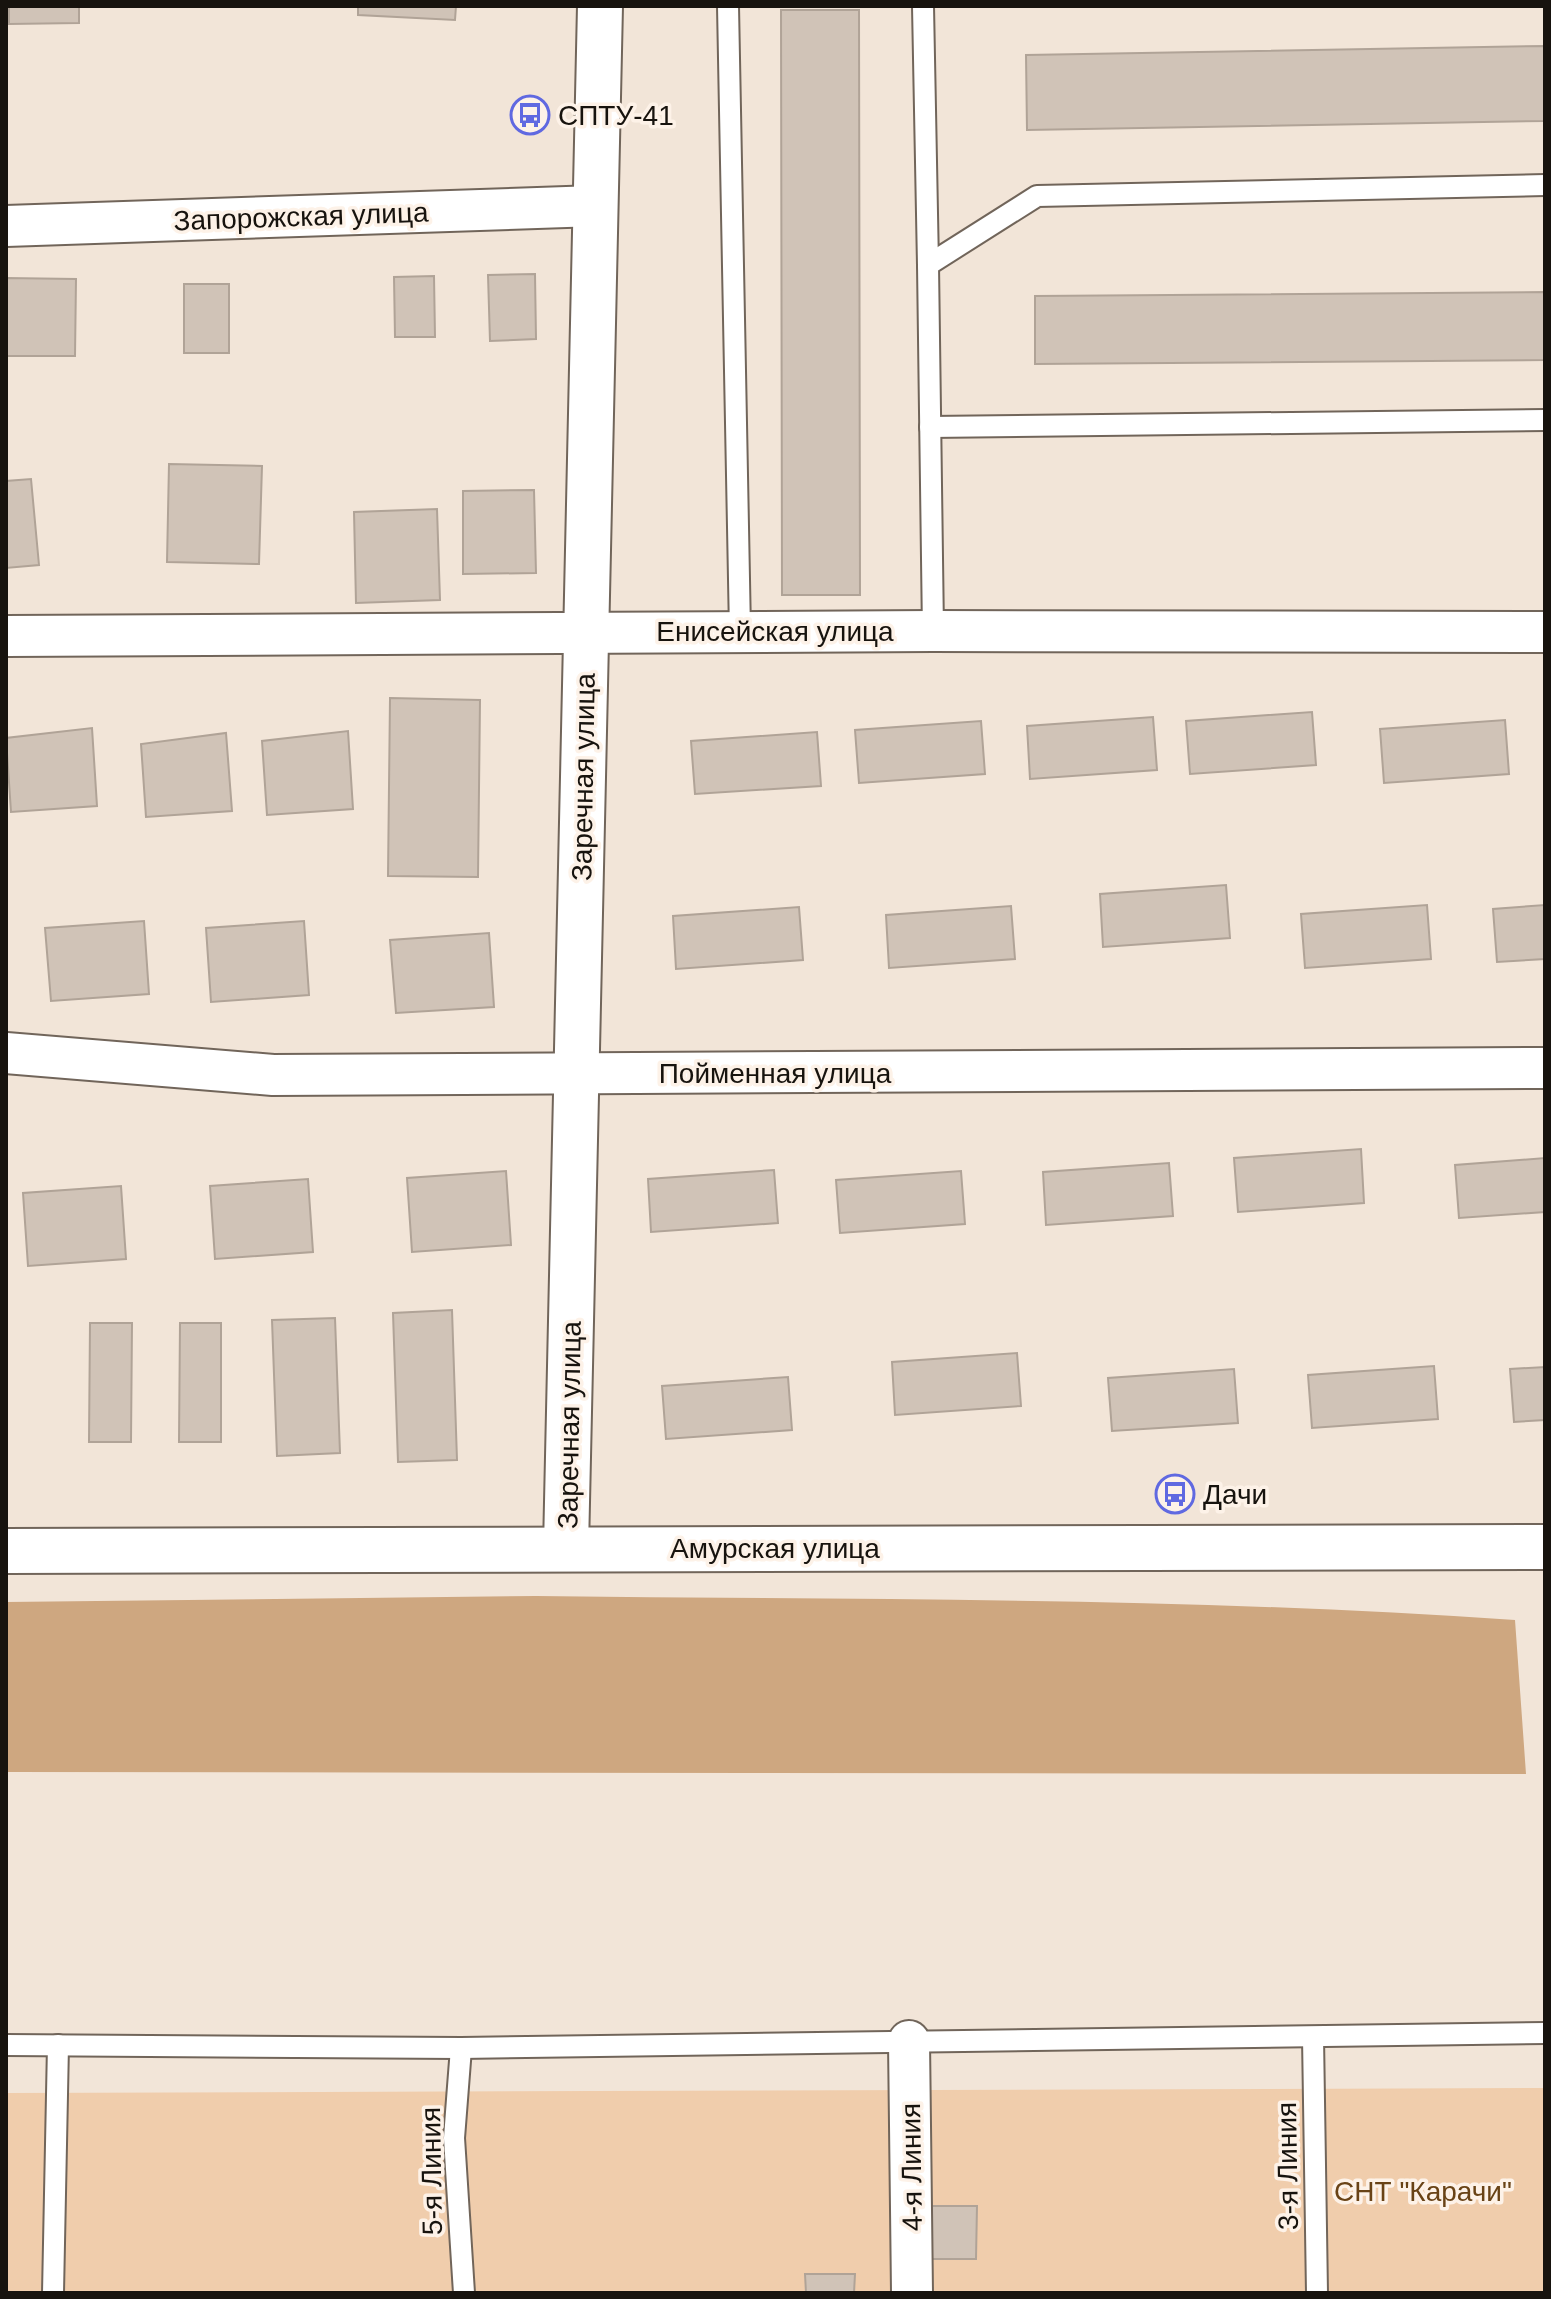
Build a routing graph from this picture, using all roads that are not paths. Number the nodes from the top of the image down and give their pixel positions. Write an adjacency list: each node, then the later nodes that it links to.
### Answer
1 (600, 6): 5 (street, Заречная улица)
2 (728, 6): 10 (lane)
3 (923, 6): 7 (lane)
4 (1545, 185): 7 (lane)
5 (596, 206): 6 (street, Запорожская улица); 12 (street, Заречная улица)
6 (6, 226)
7 (928, 265): 9 (lane)
8 (1545, 420): 9 (lane)
9 (930, 427): 11 (lane)
10 (740, 631): 11 (street, Енисейская улица); 12 (street, Енисейская улица)
11 (933, 631): 13 (street, Енисейская улица)
12 (586, 632): 14 (street, Енисейская улица); 17 (street, Заречная улица)
13 (1545, 632)
14 (6, 636)
15 (6, 1053): 17 (street, Пойменная улица)
16 (1545, 1068): 17 (street, Пойменная улица)
17 (577, 1074): 19 (street, Заречная улица)
18 (1545, 1547): 19 (street, Амурская улица)
19 (566, 1548): 20 (street, Амурская улица)
20 (6, 1551)
21 (1545, 2033): 22 (lane)
22 (1313, 2037): 23 (lane); 30 (lane, 3-я Линия)
23 (909, 2041): 26 (lane); 29 (street, 4-я Линия)
24 (6, 2045): 25 (lane)
25 (58, 2045): 26 (lane); 27 (lane)
26 (461, 2048): 28 (lane, 5-я Линия)
27 (53, 2293)
28 (464, 2293)
29 (912, 2293)
30 (1317, 2293)

